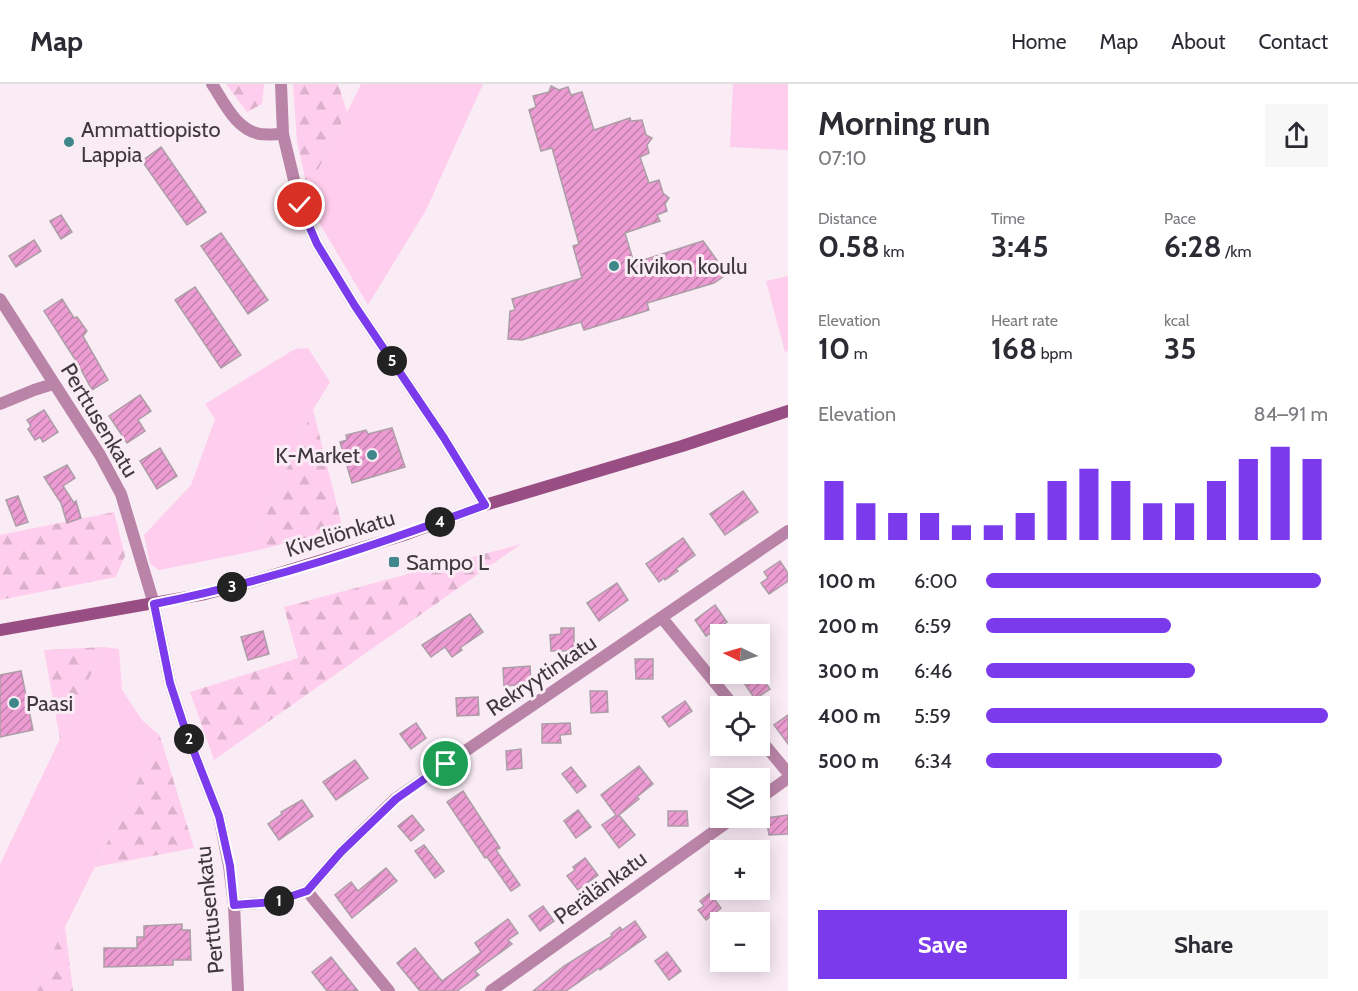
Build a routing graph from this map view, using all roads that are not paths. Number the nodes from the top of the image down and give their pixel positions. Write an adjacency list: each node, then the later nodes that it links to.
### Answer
1 (212, 84): 3 (street)
2 (280, 84): 3 (street)
3 (284, 134): 8 (street)
4 (0, 299): 5 (street, Perttusenkatu)
5 (53, 384): 6 (street); 10 (street, Perttusenkatu)
6 (0, 404)
7 (788, 411): 8 (main road, Kiveliönkatu)
8 (485, 505): 10 (main road, Kiveliönkatu)
9 (788, 531): 11 (street, Rekryytinkatu)
10 (154, 604): 12 (main road, Kiveliönkatu); 20 (street, Perttusenkatu)
11 (662, 618): 13 (street); 19 (street, Rekryytinkatu)
12 (0, 630)
13 (726, 696)
14 (770, 752): 15 (street)
15 (788, 774)
16 (788, 778): 17 (street)
17 (770, 791)
18 (719, 828): 23 (street, Perälänkatu)
19 (307, 891): 20 (street); 22 (street)
20 (234, 905): 21 (street, Perttusenkatu)
21 (238, 991)
22 (389, 991)
23 (491, 991)

